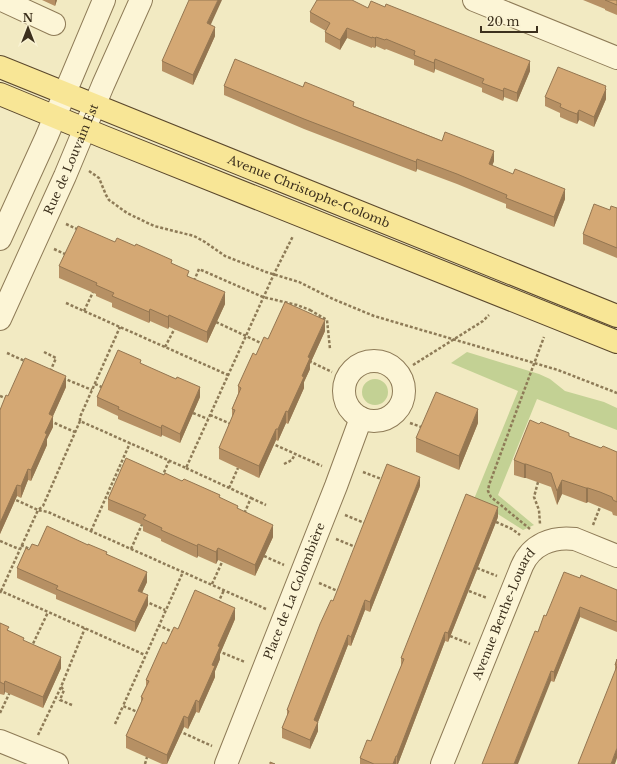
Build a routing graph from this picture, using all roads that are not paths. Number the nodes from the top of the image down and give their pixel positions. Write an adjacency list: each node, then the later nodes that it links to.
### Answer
1 (2, 0): 5 (street)
2 (104, 0): 9 (street)
3 (141, 0): 10 (street, Rue de Louvain Est)
4 (474, 0): 6 (street)
5 (54, 24)
6 (617, 58)
7 (0, 66): 9 (main road, Avenue Christophe-Colomb)
8 (0, 94): 11 (main road)
9 (64, 94): 10 (main road, Avenue Christophe-Colomb); 11 (street)
10 (95, 106): 12 (street, Rue de Louvain Est); 14 (main road, Avenue Christophe-Colomb)
11 (54, 117): 12 (main road); 13 (street)
12 (85, 130): 15 (street, Rue de Louvain Est); 16 (main road)
13 (0, 239)
14 (617, 316)
15 (0, 319)
16 (617, 342)
17 (361, 418): 21 (street, Place de La Colombière)
18 (617, 556): 22 (street, Avenue Berthe-Louard)
19 (0, 741): 20 (street)
20 (56, 764)
21 (226, 764)
22 (442, 764)

